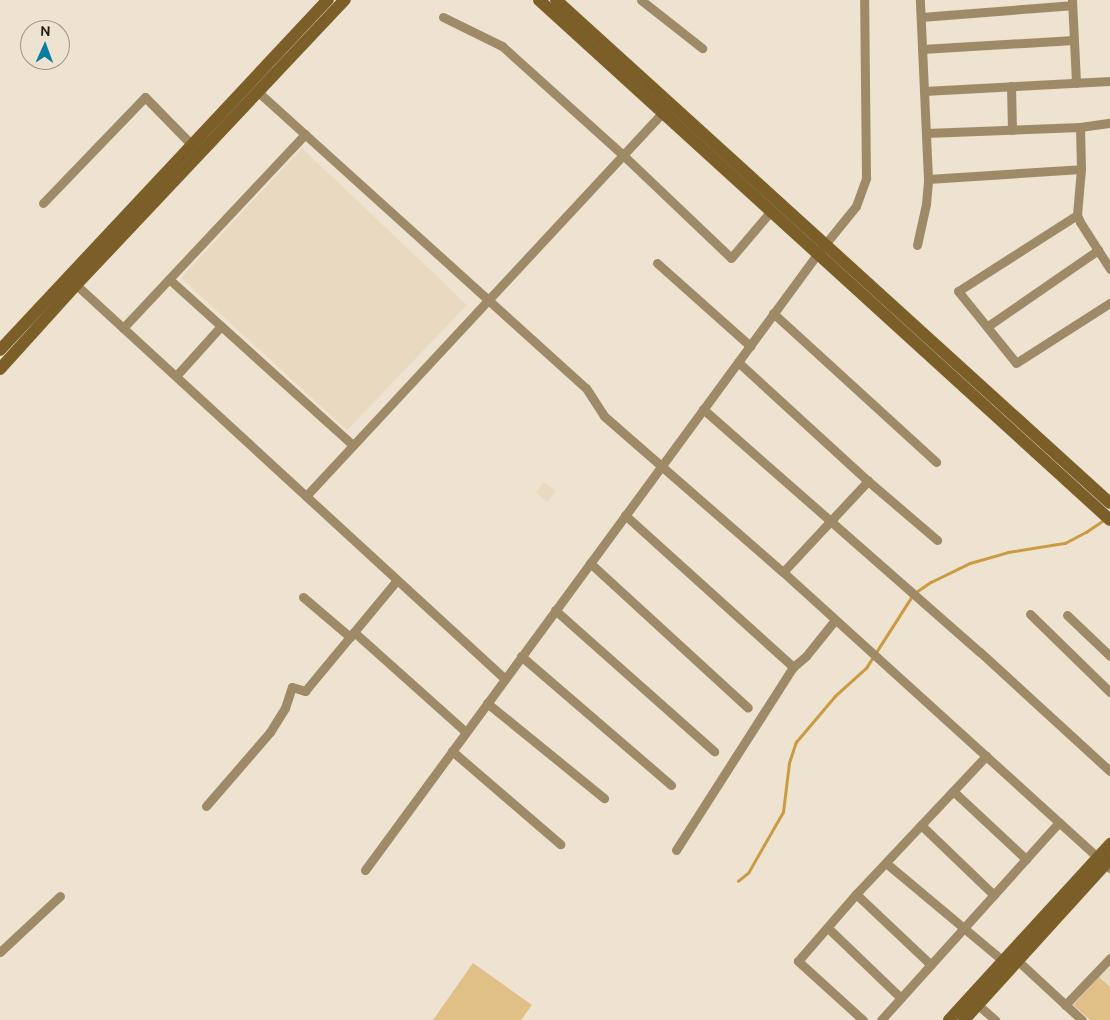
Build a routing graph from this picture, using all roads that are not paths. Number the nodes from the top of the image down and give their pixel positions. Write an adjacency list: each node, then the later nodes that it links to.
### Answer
1 (328, 0): 25 (street)
2 (345, 0): 17 (street)
3 (539, 0): 19 (street)
4 (556, 0): 19 (street)
5 (641, 0): 12 (street)
6 (864, 0): 33 (street)
7 (920, 0): 10 (street)
8 (1072, 3): 10 (street); 11 (street)
9 (443, 17): 26 (street)
10 (921, 17): 13 (street)
11 (1074, 40): 13 (street); 15 (street)
12 (702, 48)
13 (922, 49): 18 (street)
14 (1110, 81): 15 (street)
15 (1076, 83): 16 (street)
16 (1011, 86): 18 (street); 22 (street)
17 (257, 91): 24 (street); 25 (street)
18 (924, 91): 23 (street)
19 (666, 108): 26 (street); 30 (street); 33 (street)
20 (1110, 123): 21 (street)
21 (1080, 127): 22 (street); 27 (street)
22 (1012, 130): 23 (street)
23 (926, 133): 28 (street)
24 (305, 134): 37 (street); 39 (street)
25 (196, 149): 29 (street); 38 (street)
26 (622, 155): 30 (street); 39 (street)
27 (1081, 169): 28 (street); 31 (street)
28 (928, 179): 32 (street)
29 (43, 203)
30 (772, 211): 33 (street)
31 (1077, 215): 34 (street); 43 (street)
32 (917, 245)
33 (822, 249): 41 (street); 56 (street); 59 (street)
34 (1098, 250): 36 (street); 43 (street)
35 (656, 263): 45 (street)
36 (1110, 269)
37 (169, 279): 42 (street); 44 (street)
38 (72, 281): 44 (street); 46 (street); 48 (street)
39 (488, 300): 51 (street); 53 (street)
40 (1110, 303): 43 (street)
41 (773, 313): 45 (street); 52 (street)
42 (221, 326): 49 (street); 51 (street)
43 (988, 326)
44 (123, 328): 49 (street)
45 (750, 346): 47 (street)
46 (0, 350)
47 (738, 362): 50 (street); 54 (street)
48 (0, 369)
49 (176, 376): 55 (street)
50 (703, 409): 53 (street); 58 (street)
51 (353, 445): 55 (street)
52 (936, 462)
53 (661, 466): 57 (street); 62 (street)
54 (868, 481): 58 (street); 60 (street)
55 (306, 496): 63 (street)
56 (1109, 502)
57 (625, 515): 61 (street); 72 (street)
58 (831, 520): 62 (street); 81 (street)
59 (1110, 520)
60 (937, 540)
61 (590, 563): 65 (street); 76 (street)
62 (783, 572): 68 (street)
63 (397, 580): 69 (street); 73 (street)
64 (303, 597): 69 (street)
65 (555, 610): 70 (street); 79 (street)
66 (1030, 614): 74 (street)
67 (1067, 615): 71 (street)
68 (835, 620): 72 (street); 80 (street)
69 (352, 635): 77 (street); 85 (street)
70 (521, 656): 73 (street); 82 (street)
71 (1110, 656)
72 (794, 666): 90 (street)
73 (505, 679): 75 (street)
74 (1110, 692)
75 (487, 703): 77 (street); 84 (street)
76 (748, 708)
77 (466, 732): 78 (street)
78 (452, 751): 88 (street); 94 (street)
79 (714, 751)
80 (986, 756): 83 (street); 86 (street)
81 (1109, 768)
82 (671, 785)
83 (953, 791): 87 (street); 91 (street)
84 (604, 798)
85 (206, 806)
86 (1059, 822): 91 (street); 92 (street)
87 (921, 825): 93 (street); 96 (street)
88 (560, 844)
89 (1110, 844): 92 (street)
90 (676, 850)
91 (1026, 859): 96 (street)
92 (1106, 862): 102 (street); 103 (street)
93 (886, 863): 95 (street); 99 (street)
94 (364, 870)
95 (856, 894): 98 (street); 104 (street)
96 (994, 895): 99 (street)
97 (60, 896): 100 (street)
98 (828, 928): 105 (street); 108 (street)
99 (964, 928): 102 (street); 104 (street)
100 (0, 952)
101 (1110, 959): 107 (street)
102 (1003, 961): 110 (street)
103 (1018, 962): 106 (street); 107 (street)
104 (931, 965): 105 (street)
105 (901, 998): 109 (street)
106 (978, 1005): 111 (street); 112 (street)
107 (1065, 1005): 113 (street)
108 (862, 1020)
109 (881, 1020)
110 (949, 1020)
111 (964, 1020)
112 (995, 1020)
113 (1082, 1020)

